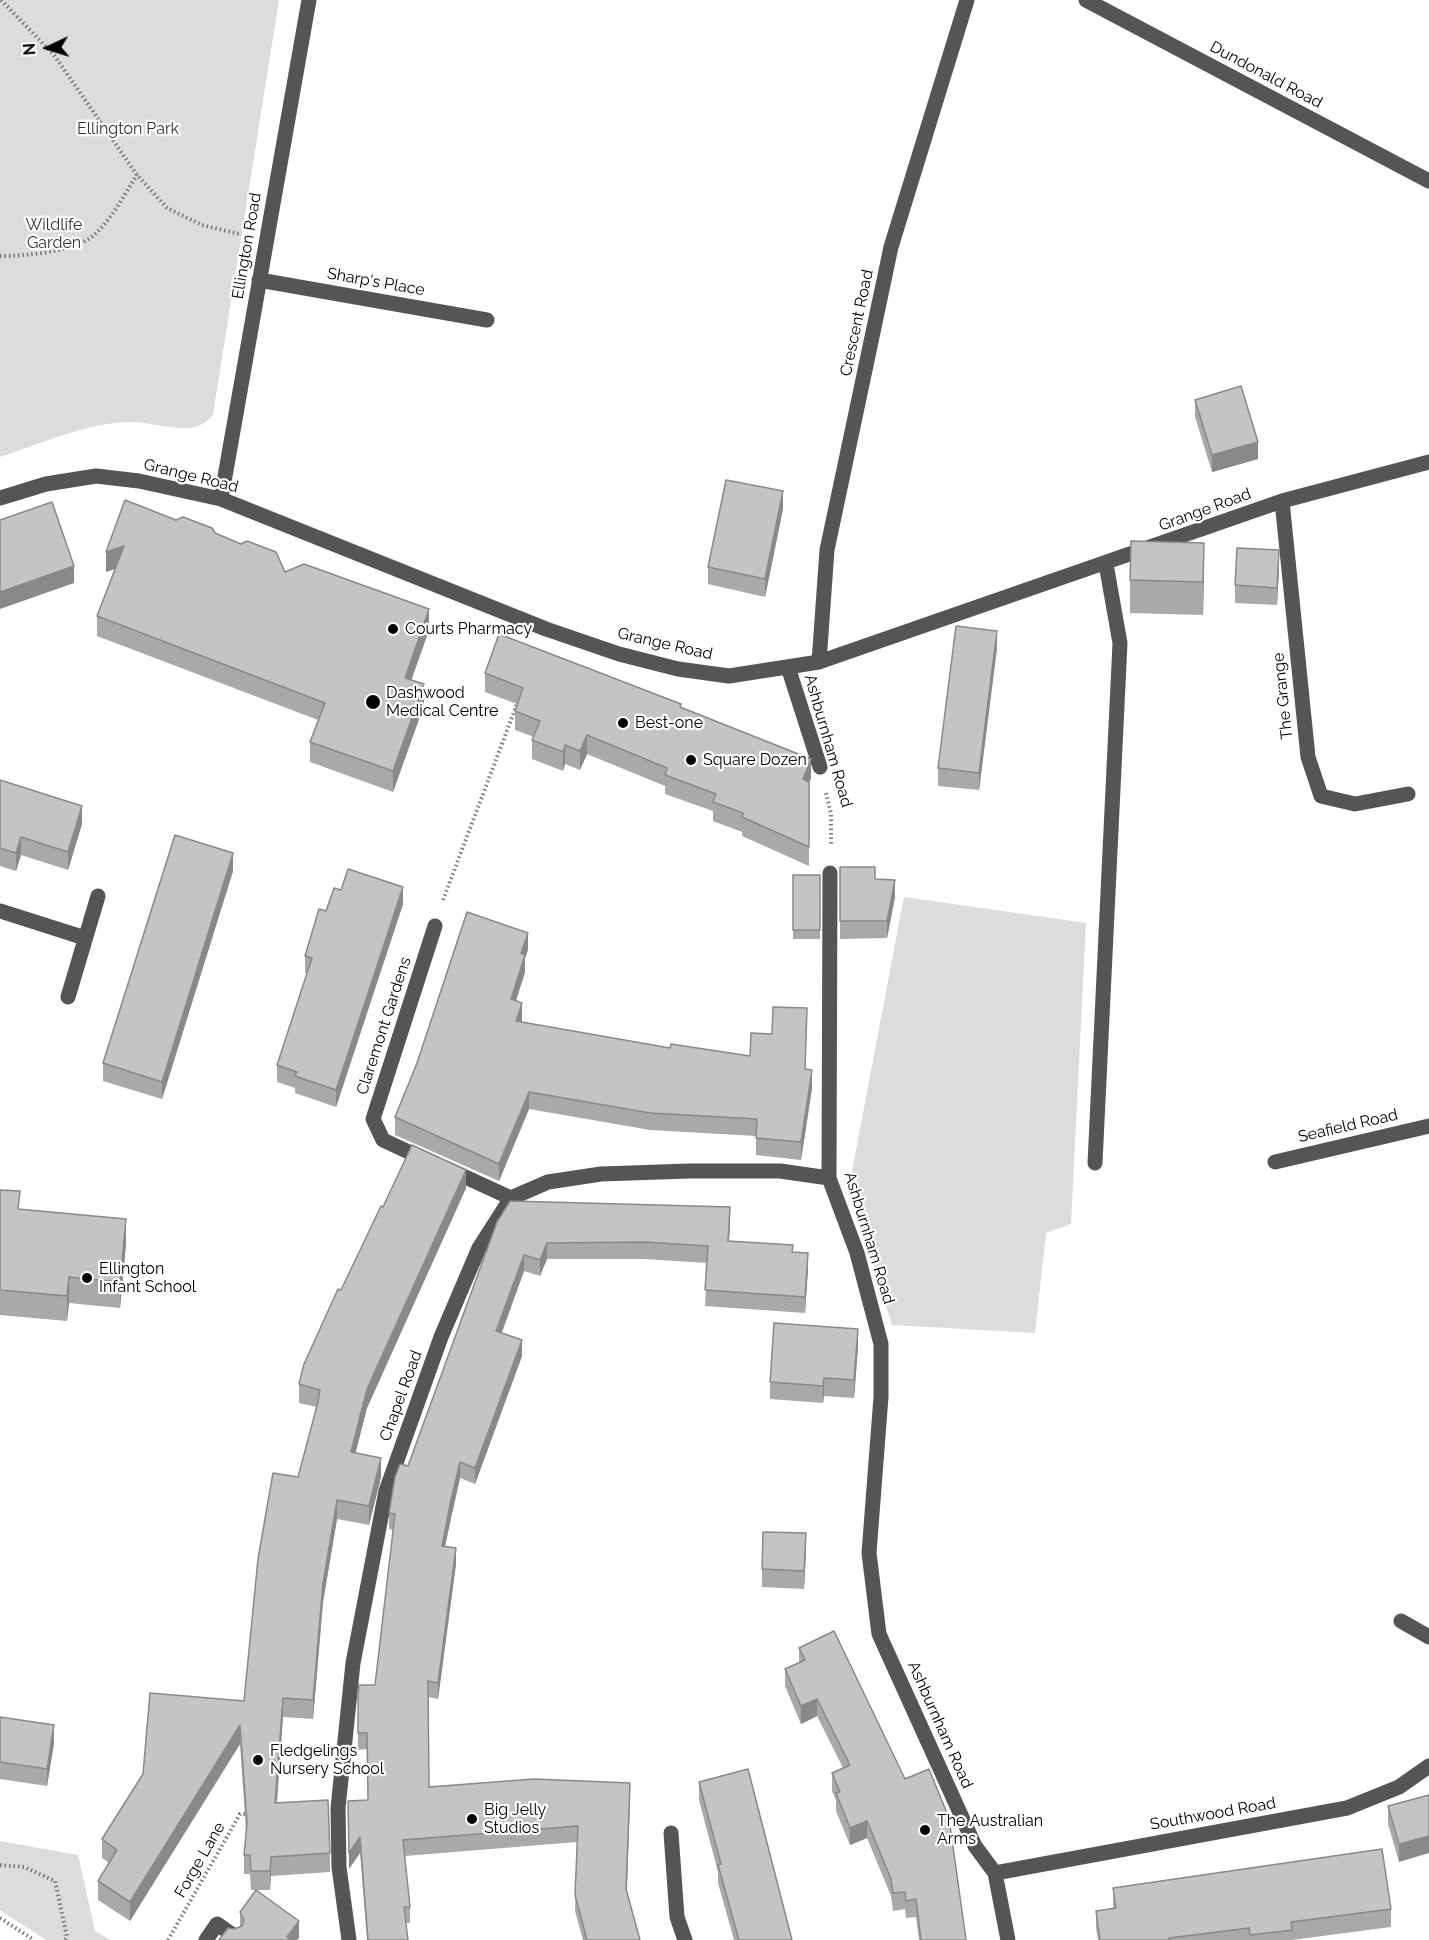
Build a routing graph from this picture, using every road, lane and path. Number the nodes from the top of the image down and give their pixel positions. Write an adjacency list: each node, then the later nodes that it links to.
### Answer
1 (1, 0): 5 (path)
2 (309, 0): 7 (street, Ellington Road)
3 (968, 0): 16 (street, Crescent Road)
4 (1086, 0): 6 (street, Dundonald Road)
5 (137, 175): 7 (path); 8 (path)
6 (1429, 181)
7 (266, 237): 9 (street, Ellington Road)
8 (0, 256)
9 (259, 280): 10 (street, Sharp's Place); 13 (street, Ellington Road)
10 (487, 320)
11 (1429, 462): 14 (street, Grange Road)
12 (0, 498): 13 (street, Grange Road)
13 (221, 499): 17 (street, Grange Road)
14 (1282, 501): 15 (street, Grange Road); 20 (street, The Grange)
15 (1106, 564): 16 (street, Grange Road); 29 (street)
16 (819, 662): 17 (street, Grange Road)
17 (788, 667): 19 (street, Ashburnham Road)
18 (516, 704): 24 (path)
19 (820, 767): 21 (path, Ashburnham Road)
20 (1408, 794)
21 (830, 873): 30 (street, Ashburnham Road)
22 (98, 896): 25 (street)
23 (0, 911): 25 (street)
24 (435, 926): 31 (street, Claremont Gardens)
25 (85, 938): 26 (street)
26 (68, 997)
27 (1429, 1126): 28 (street, Seafield Road)
28 (1275, 1162)
29 (1095, 1163)
30 (829, 1178): 31 (street); 38 (street, Ashburnham Road)
31 (511, 1198): 45 (street, Chapel Road)
32 (1401, 1621): 33 (street)
33 (1429, 1637)
34 (1429, 1766): 38 (street, Southwood Road)
35 (262, 1813): 43 (path, Forge Lane)
36 (671, 1833): 46 (street)
37 (0, 1865): 42 (path)
38 (995, 1873): 47 (street, Ashburnham Road)
39 (0, 1918): 41 (path)
40 (234, 1936): 44 (street)
41 (34, 1940)
42 (65, 1940)
43 (168, 1940)
44 (206, 1940)
45 (349, 1940)
46 (685, 1940)
47 (1008, 1940)

